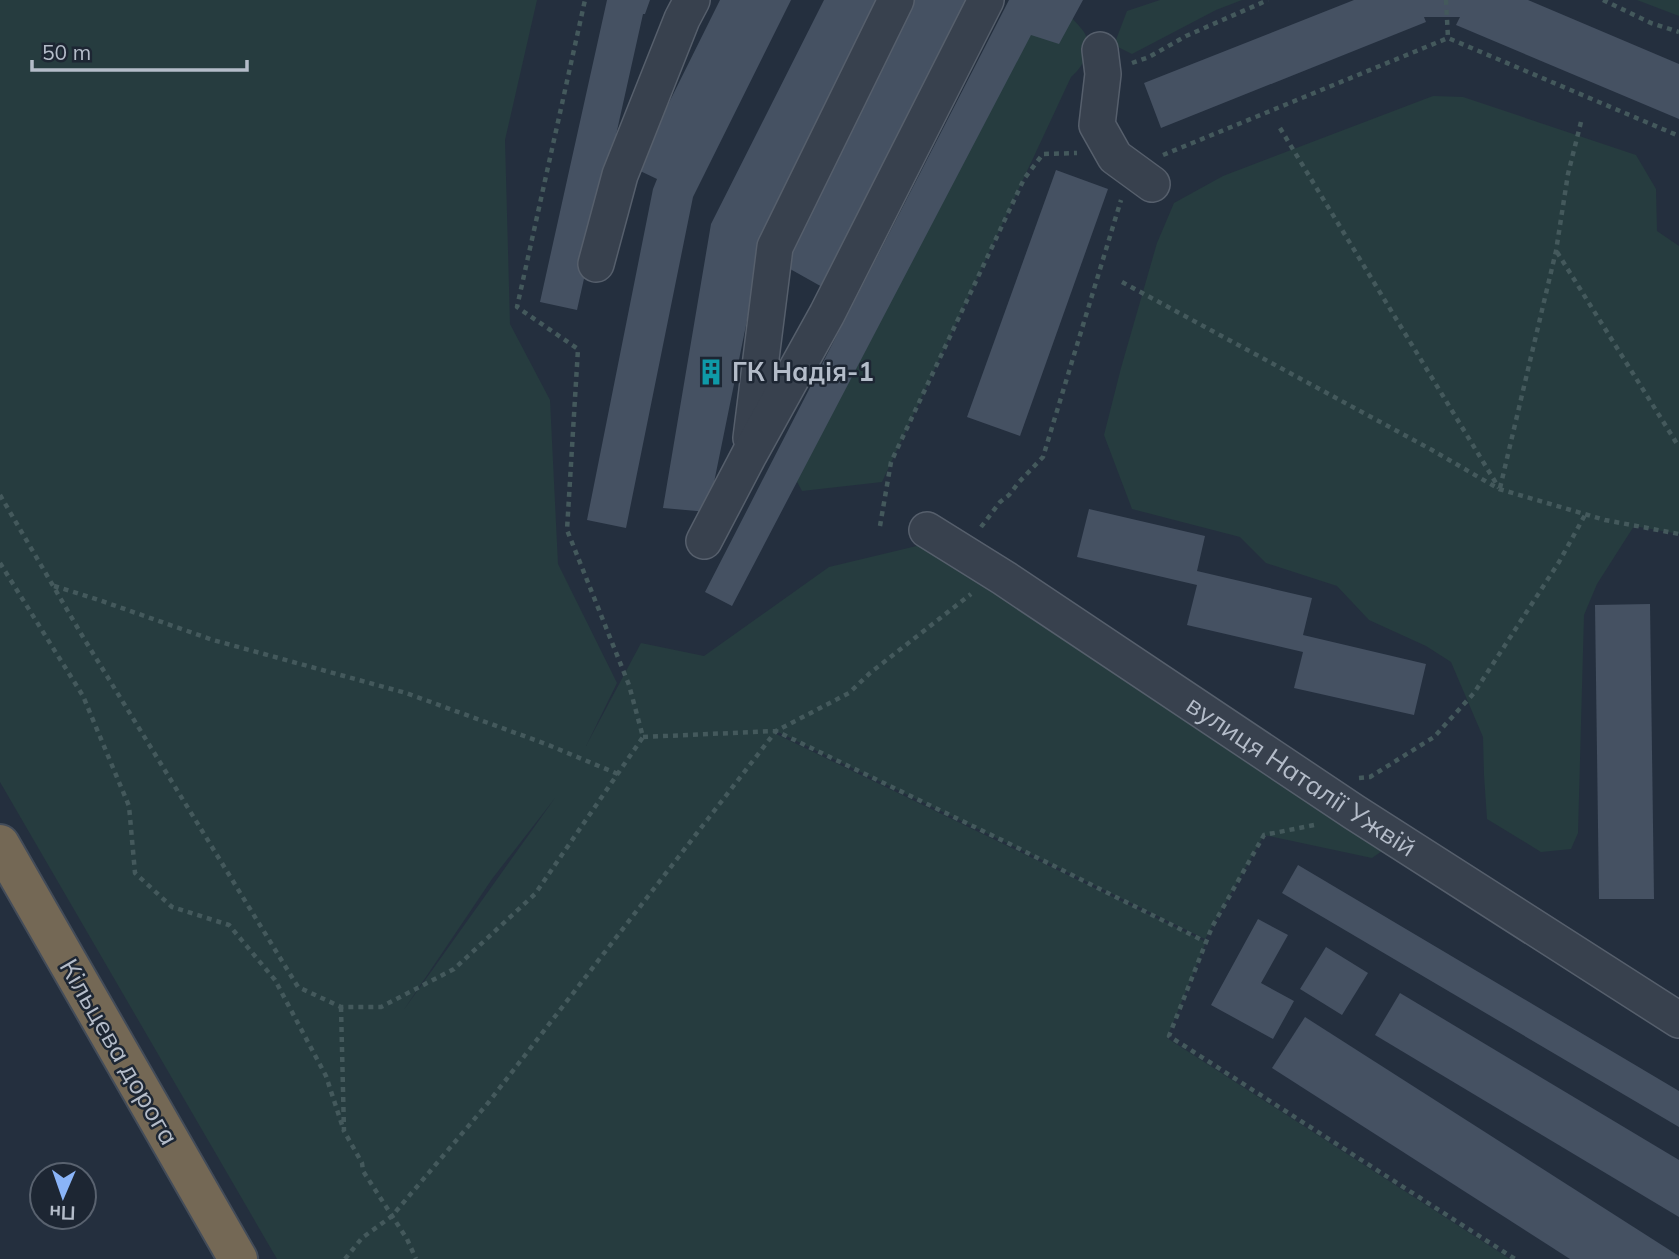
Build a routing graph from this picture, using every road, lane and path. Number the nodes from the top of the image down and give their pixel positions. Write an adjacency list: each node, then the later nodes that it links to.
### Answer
1 (585, 0): 32 (path)
2 (692, 0): 16 (street)
3 (896, 0): 19 (street)
4 (986, 0): 19 (street)
5 (1268, 0): 10 (path)
6 (1446, 0): 9 (path)
7 (1603, 0): 8 (path)
8 (1679, 32)
9 (1448, 38): 13 (path); 14 (path)
10 (1100, 50): 14 (street)
11 (1581, 122): 15 (path)
12 (1280, 128): 20 (path)
13 (1679, 136)
14 (1133, 170): 23 (path); 24 (path)
15 (1556, 251): 18 (path); 20 (path)
16 (596, 264)
17 (1122, 282): 20 (path)
18 (1679, 447)
19 (749, 455): 27 (street)
20 (1499, 489): 22 (path)
21 (0, 495): 30 (path)
22 (1585, 515): 26 (path); 34 (path)
23 (880, 526)
24 (980, 529)
25 (927, 530): 29 (street, вулиця Наталії Ужвій)
26 (1679, 534)
27 (704, 541)
28 (0, 563): 39 (path)
29 (996, 573): 31 (path); 34 (street, вулиця Наталії Ужвій)
30 (53, 586): 33 (path); 37 (path)
31 (776, 731): 32 (path); 36 (path); 40 (path)
32 (643, 737): 33 (path)
33 (618, 774): 37 (path)
34 (1352, 795): 36 (path); 38 (street, вулиця Наталії Ужвій)
35 (0, 844): 41 (highway, Кільцева дорога)
36 (1206, 942): 44 (path)
37 (341, 1007): 39 (path)
38 (1679, 1020)
39 (344, 1131): 40 (path)
40 (392, 1216): 42 (path); 43 (path)
41 (238, 1259)
42 (345, 1259)
43 (416, 1259)
44 (1515, 1259)

